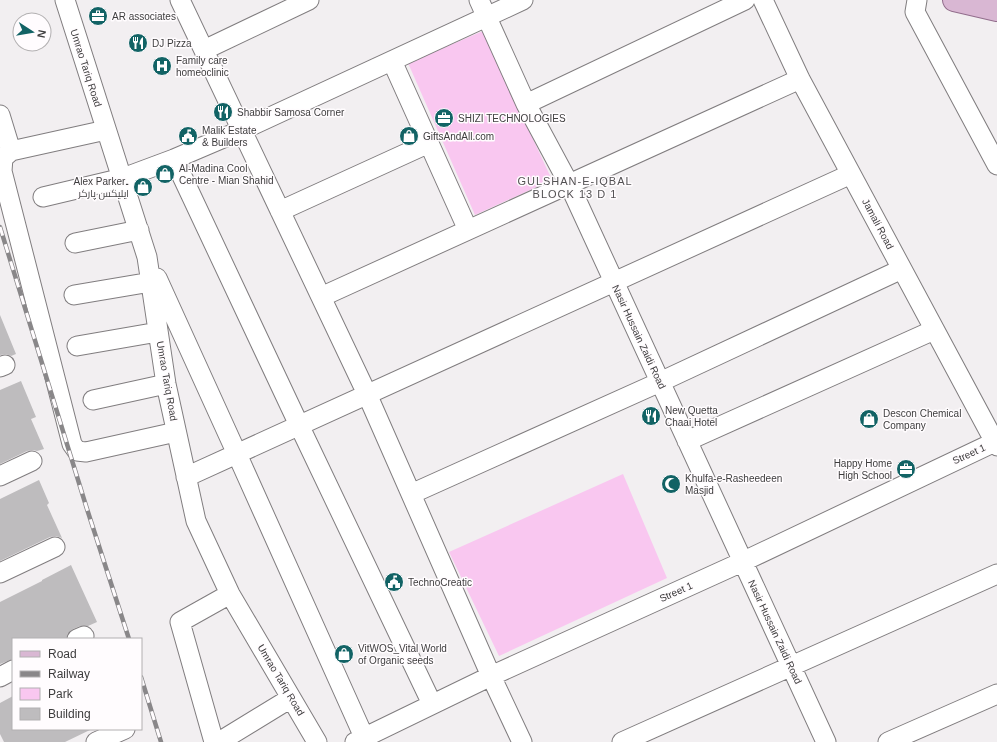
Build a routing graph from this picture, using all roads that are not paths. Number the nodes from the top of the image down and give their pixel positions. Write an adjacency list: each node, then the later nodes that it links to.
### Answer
1 (65, 0): 17 (street, Umrao Tariq Road)
2 (180, 0): 12 (street)
3 (309, 0): 12 (street)
4 (479, 0): 11 (street, Nasir Hussain Zaidi Road)
5 (523, 0): 11 (street)
6 (745, 0): 15 (street)
7 (762, 0): 14 (street, Jamali Road)
8 (917, 0): 22 (street)
9 (954, 0): 10 (main road)
10 (997, 10)
11 (487, 17): 13 (street); 15 (street, Nasir Hussain Zaidi Road)
12 (204, 50): 18 (street)
13 (392, 61): 18 (street); 19 (street)
14 (800, 79): 23 (street, Jamali Road); 25 (street)
15 (526, 104): 25 (street, Nasir Hussain Zaidi Road)
16 (0, 115): 20 (street)
17 (106, 130): 20 (street); 24 (street, Umrao Tariq Road)
18 (242, 130): 21 (street); 27 (street)
19 (429, 144): 27 (street); 29 (street)
20 (11, 151): 45 (street)
21 (174, 159): 24 (street); 44 (street)
22 (997, 166)
23 (851, 174): 32 (street, Jamali Road); 34 (street)
24 (123, 178): 26 (street); 28 (street, Umrao Tariq Road)
25 (569, 184): 29 (street); 34 (street, Nasir Hussain Zaidi Road)
26 (43, 196)
27 (280, 211): 36 (street)
28 (139, 230): 30 (street); 31 (street, Umrao Tariq Road)
29 (468, 230): 36 (street)
30 (75, 243)
31 (147, 257): 33 (street, Umrao Tariq Road); 48 (street)
32 (902, 270): 37 (street, Jamali Road); 40 (street)
33 (151, 282): 35 (street); 38 (street, Umrao Tariq Road)
34 (614, 282): 40 (street, Nasir Hussain Zaidi Road); 42 (street)
35 (74, 295)
36 (321, 297): 42 (street)
37 (934, 330): 46 (street); 47 (street, Jamali Road)
38 (158, 332): 39 (street); 41 (street, Umrao Tariq Road)
39 (77, 346)
40 (660, 382): 46 (street, Nasir Hussain Zaidi Road); 52 (street)
41 (166, 384): 43 (street); 45 (street, Umrao Tariq Road)
42 (367, 394): 44 (street); 52 (street)
43 (93, 400)
44 (299, 425): 48 (street); 64 (street)
45 (176, 432): 51 (street, Umrao Tariq Road)
46 (687, 441): 54 (street, Nasir Hussain Zaidi Road)
47 (996, 443): 54 (street, Street 1)
48 (237, 454): 51 (street); 66 (street)
49 (32, 461): 50 (street)
50 (0, 476)
51 (186, 477): 57 (street, Umrao Tariq Road)
52 (411, 494): 60 (street)
53 (55, 547): 55 (street)
54 (742, 562): 58 (street, Nasir Hussain Zaidi Road); 60 (street, Street 1)
55 (0, 573)
56 (997, 574): 58 (street)
57 (230, 594): 63 (street, Umrao Tariq Road); 68 (street)
58 (791, 667): 72 (street); 73 (street, Nasir Hussain Zaidi Road)
59 (12, 671): 61 (street)
60 (491, 676): 64 (street, Street 1); 71 (street)
61 (0, 677)
62 (997, 694): 74 (street)
63 (292, 698): 69 (street); 70 (street, Umrao Tariq Road)
64 (432, 704): 66 (street, Street 1)
65 (123, 730): 67 (street)
66 (359, 740)
67 (96, 742)
68 (214, 742)
69 (220, 742)
70 (318, 742)
71 (522, 742)
72 (622, 742)
73 (826, 742)
74 (888, 742)

